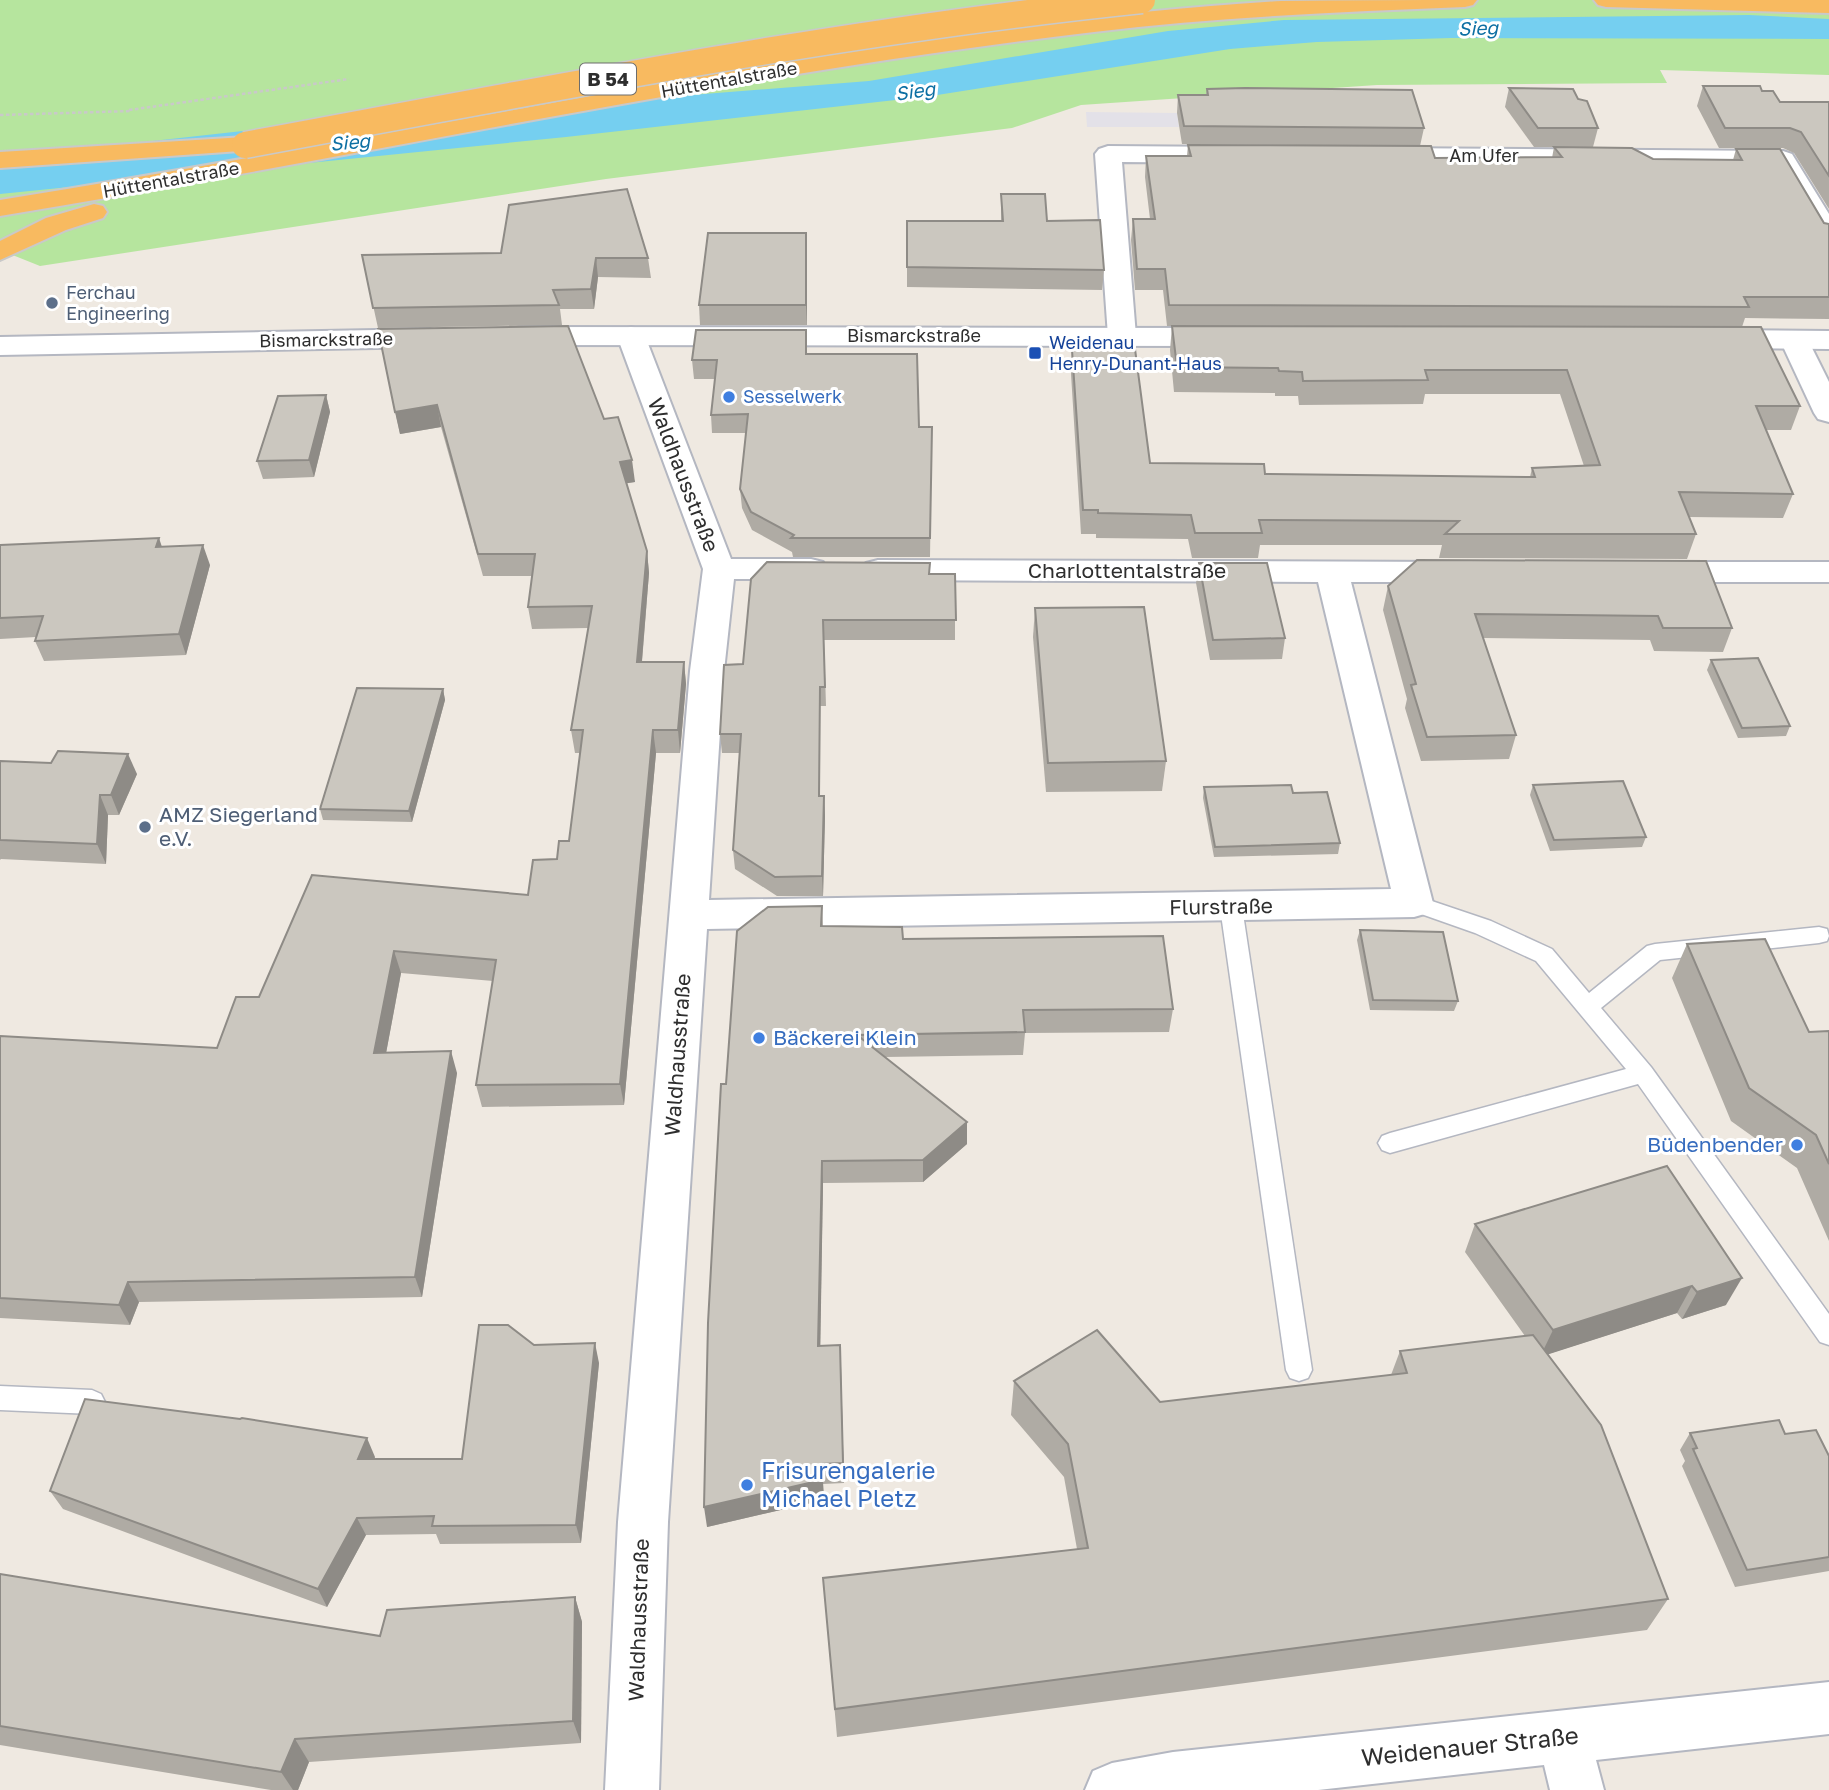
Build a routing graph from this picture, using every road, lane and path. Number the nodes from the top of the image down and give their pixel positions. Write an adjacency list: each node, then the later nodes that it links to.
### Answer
1 (1142, 0): 5 (highway, Hüttentalstraße / B 54, bridge)
2 (1465, 0): 9 (highway, Hüttentalstraße / B 54)
3 (1606, 0): 4 (highway)
4 (1829, 6)
5 (245, 145): 8 (highway); 10 (highway, Hüttentalstraße / B 54)
6 (1259, 155): 15 (street)
7 (1356, 156): 12 (street, Am Ufer)
8 (0, 160)
9 (232, 170): 11 (highway, Hüttentalstraße / B 54); 13 (highway)
10 (0, 183)
11 (0, 208)
12 (1829, 237)
13 (0, 252)
14 (631, 336): 15 (street, Bismarckstraße); 17 (street, Bismarckstraße); 24 (street, Waldhausstraße)
15 (1122, 336): 18 (street, Bismarckstraße)
16 (453, 337): 22 (street, Bismarckstraße)
17 (494, 337)
18 (1248, 337)
19 (1696, 339): 20 (street)
20 (1794, 340): 21 (street); 23 (street)
21 (1829, 340)
22 (0, 346)
23 (1829, 413)
24 (719, 569): 25 (street, Charlottentalstraße); 31 (street, Waldhausstraße)
25 (1332, 572): 26 (street, Charlottentalstraße); 29 (street)
26 (1484, 572)
27 (1636, 572): 28 (street)
28 (1829, 572)
29 (1414, 903): 30 (street, Flurstraße); 33 (lane)
30 (1231, 907): 31 (street, Flurstraße); 37 (lane)
31 (689, 915): 42 (street, Waldhausstraße)
32 (1819, 935): 33 (lane)
33 (1587, 1007): 34 (lane)
34 (1643, 1073): 35 (lane); 36 (lane)
35 (1390, 1143)
36 (1829, 1334)
37 (1299, 1370)
38 (0, 1398): 39 (lane)
39 (92, 1402)
40 (1829, 1709): 41 (street, Weidenauer Straße)
41 (1563, 1737): 43 (street, Weidenauer Straße); 44 (street)
42 (632, 1790)
43 (1112, 1790)
44 (1577, 1790)

